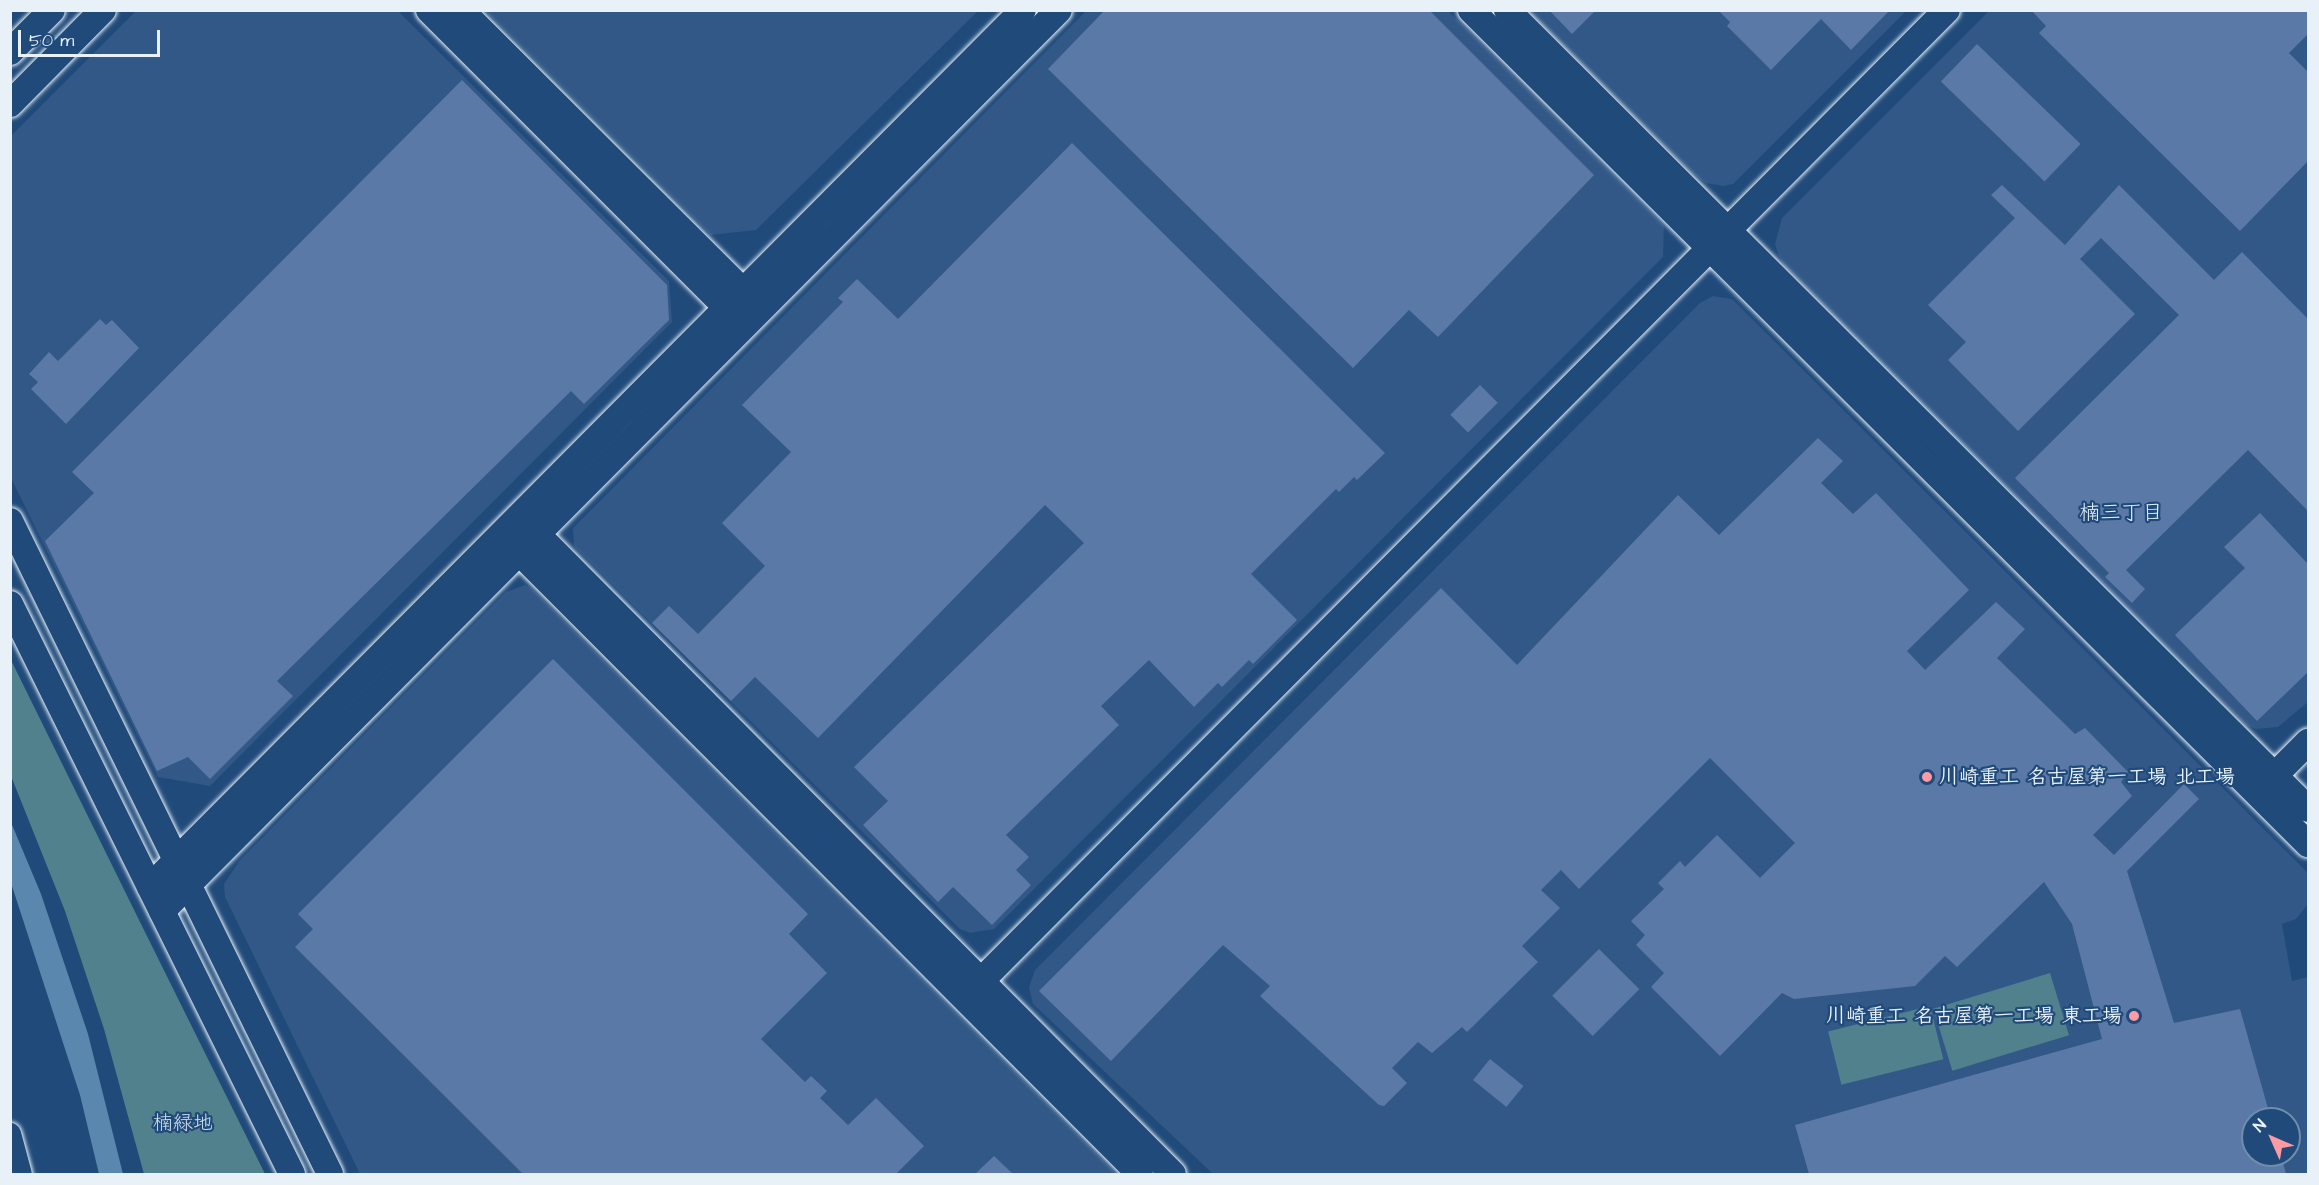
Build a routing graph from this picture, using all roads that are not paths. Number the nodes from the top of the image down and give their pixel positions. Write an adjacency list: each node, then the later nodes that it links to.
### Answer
1 (52, 10): 10 (street)
2 (103, 10): 11 (street)
3 (429, 10): 14 (street)
4 (461, 10): 14 (street)
5 (1023, 10): 14 (street)
6 (1059, 10): 16 (street)
7 (1471, 10): 13 (street)
8 (1507, 10): 12 (street)
9 (1947, 10): 12 (street)
10 (10, 52)
11 (10, 104)
12 (1729, 231): 13 (street); 20 (street)
13 (1711, 249): 22 (street); 27 (street)
14 (734, 299): 16 (street)
15 (10, 520): 23 (street)
16 (529, 526): 17 (street); 27 (street)
17 (511, 544): 23 (street); 24 (street); 28 (street)
18 (10, 604): 25 (street)
19 (2308, 742): 20 (street)
20 (2275, 776): 21 (street)
21 (2308, 809)
22 (2308, 844)
23 (178, 858): 24 (street); 25 (street)
24 (191, 883): 26 (street); 32 (street)
25 (150, 887): 26 (street)
26 (162, 911): 31 (street)
27 (983, 979): 28 (street); 34 (street)
28 (965, 997): 33 (street)
29 (10, 1133): 30 (street)
30 (21, 1174)
31 (292, 1174)
32 (330, 1174)
33 (1140, 1174)
34 (1173, 1174)

